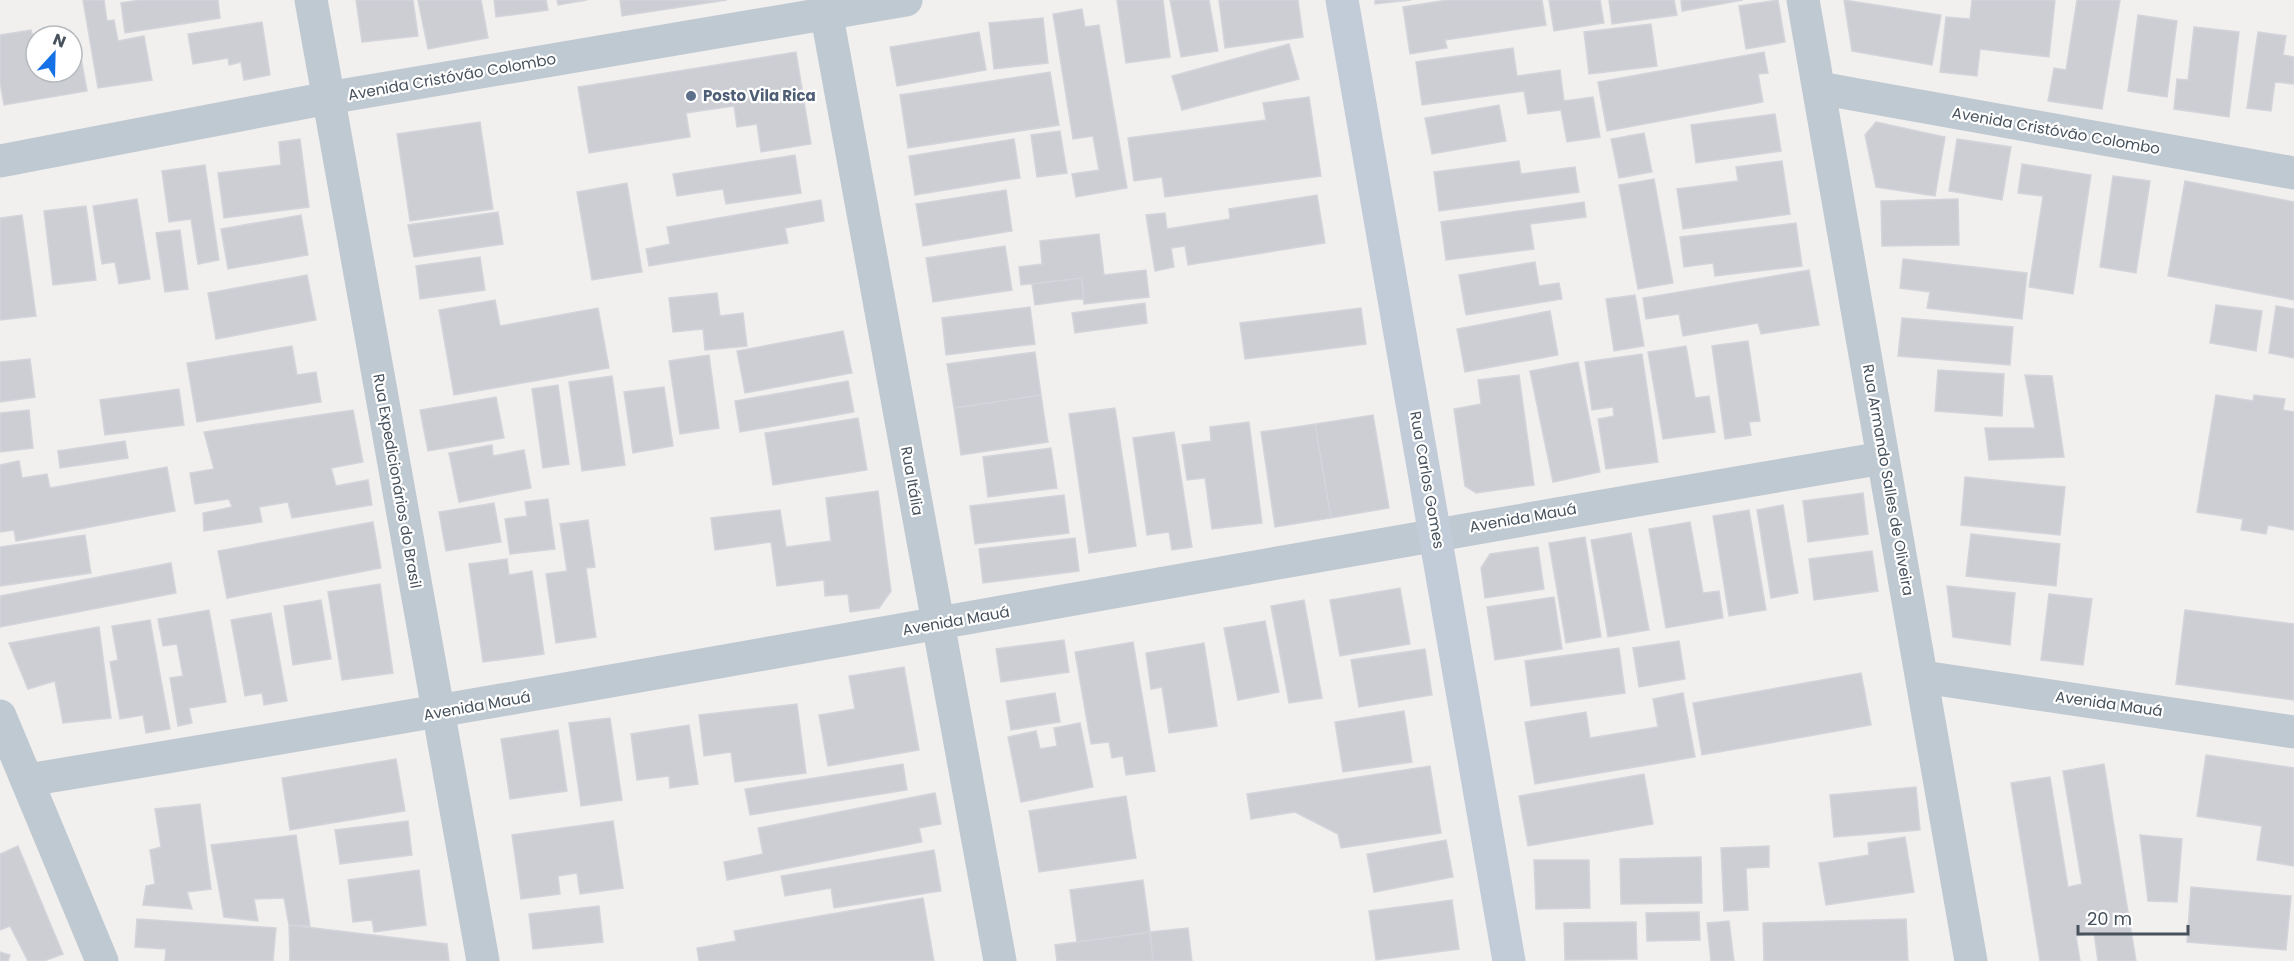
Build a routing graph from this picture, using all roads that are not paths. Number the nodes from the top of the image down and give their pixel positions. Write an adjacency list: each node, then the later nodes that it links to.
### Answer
1 (311, 0): 7 (street, Rua Expedicionários do Brasil)
2 (906, 0): 5 (street, Avenida Cristóvão Colombo)
3 (1342, 0): 11 (street, Rua Carlos Gomes)
4 (1803, 0): 6 (street, Rua Armando Salles de Oliveira)
5 (825, 7): 7 (street, Avenida Cristóvão Colombo); 12 (street, Rua Itália)
6 (1819, 88): 9 (street, Avenida Cristóvão Colombo); 10 (street, Rua Armando Salles de Oliveira)
7 (328, 98): 8 (street, Avenida Cristóvão Colombo); 14 (street, Rua Expedicionários do Brasil)
8 (0, 161)
9 (2294, 173)
10 (1883, 458): 11 (street, Avenida Mauá); 13 (street, Rua Armando Salles de Oliveira)
11 (1436, 533): 12 (street, Avenida Mauá); 21 (street, Rua Carlos Gomes)
12 (938, 624): 14 (street, Avenida Mauá); 20 (street, Rua Itália)
13 (1923, 677): 16 (street, Avenida Mauá); 22 (street, Rua Armando Salles de Oliveira)
14 (438, 713): 17 (street, Avenida Mauá); 19 (street, Rua Expedicionários do Brasil)
15 (0, 716): 17 (street)
16 (2294, 732)
17 (28, 780): 18 (street)
18 (102, 961)
19 (483, 961)
20 (1000, 961)
21 (1509, 961)
22 (1971, 961)

